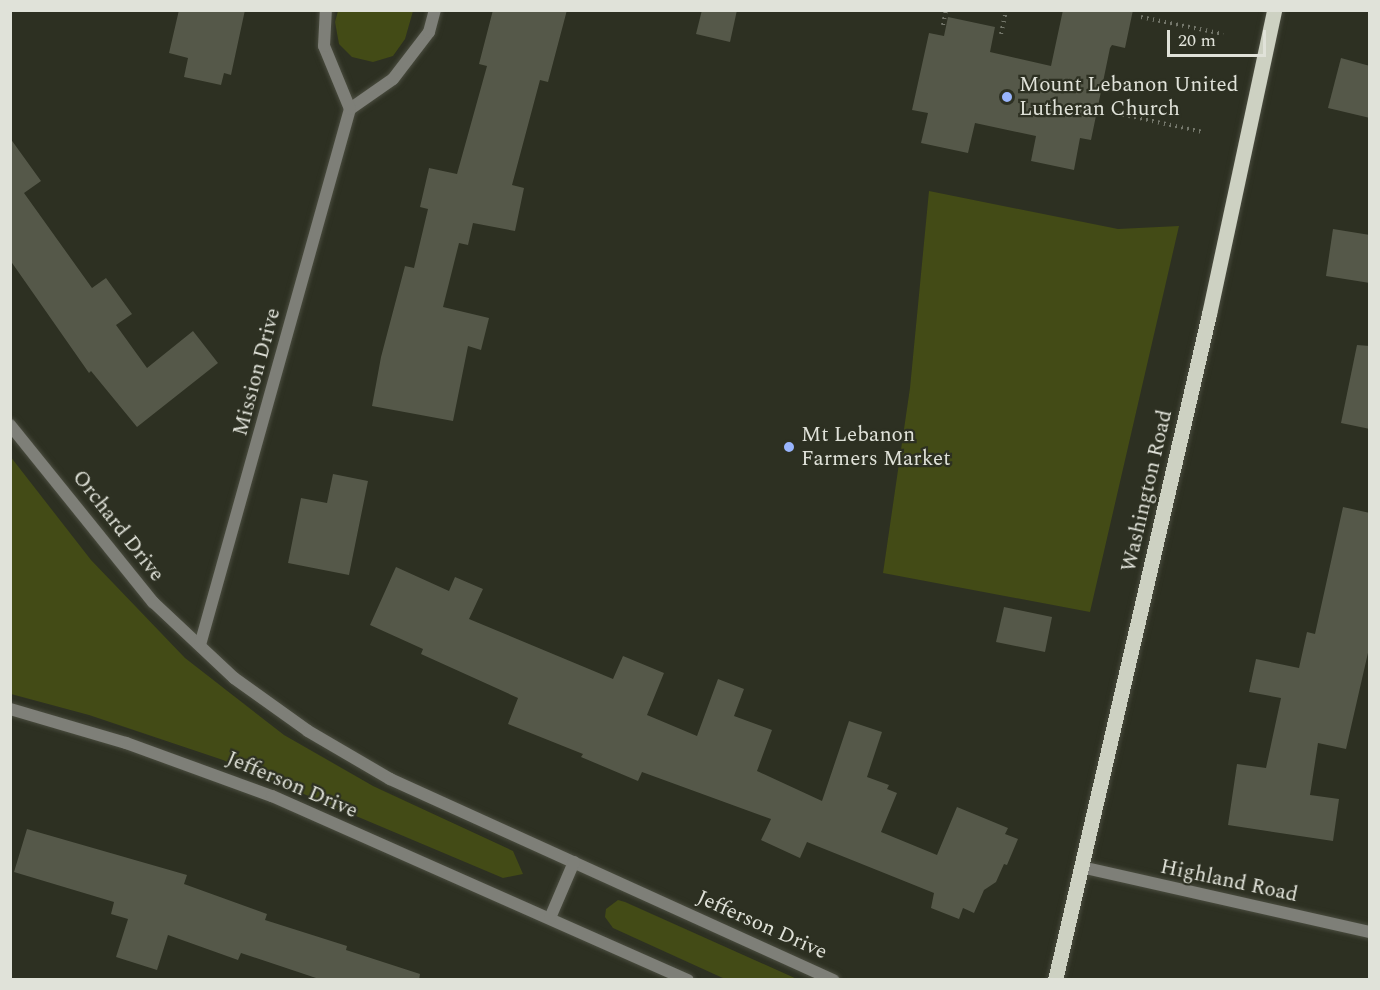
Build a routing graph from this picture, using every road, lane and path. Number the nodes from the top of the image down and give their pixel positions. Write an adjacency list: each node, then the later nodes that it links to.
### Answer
1 (326, 10): 10 (street)
2 (435, 10): 10 (street)
3 (946, 10): 7 (path)
4 (1006, 10): 8 (path)
5 (1274, 10): 17 (main road, Washington Road)
6 (1141, 17): 9 (path)
7 (943, 25)
8 (1000, 34)
9 (1223, 34)
10 (350, 109): 14 (street, Mission Drive)
11 (1111, 112): 12 (path)
12 (1203, 132)
13 (10, 426): 14 (street, Orchard Drive)
14 (200, 645): 16 (street, Jefferson Drive)
15 (10, 709): 18 (street, Jefferson Drive)
16 (574, 862): 18 (street); 21 (street, Jefferson Drive)
17 (1081, 867): 19 (street, Highland Road); 22 (main road, Washington Road)
18 (550, 918): 20 (street, Jefferson Drive)
19 (1370, 932)
20 (688, 980)
21 (834, 980)
22 (1055, 980)

